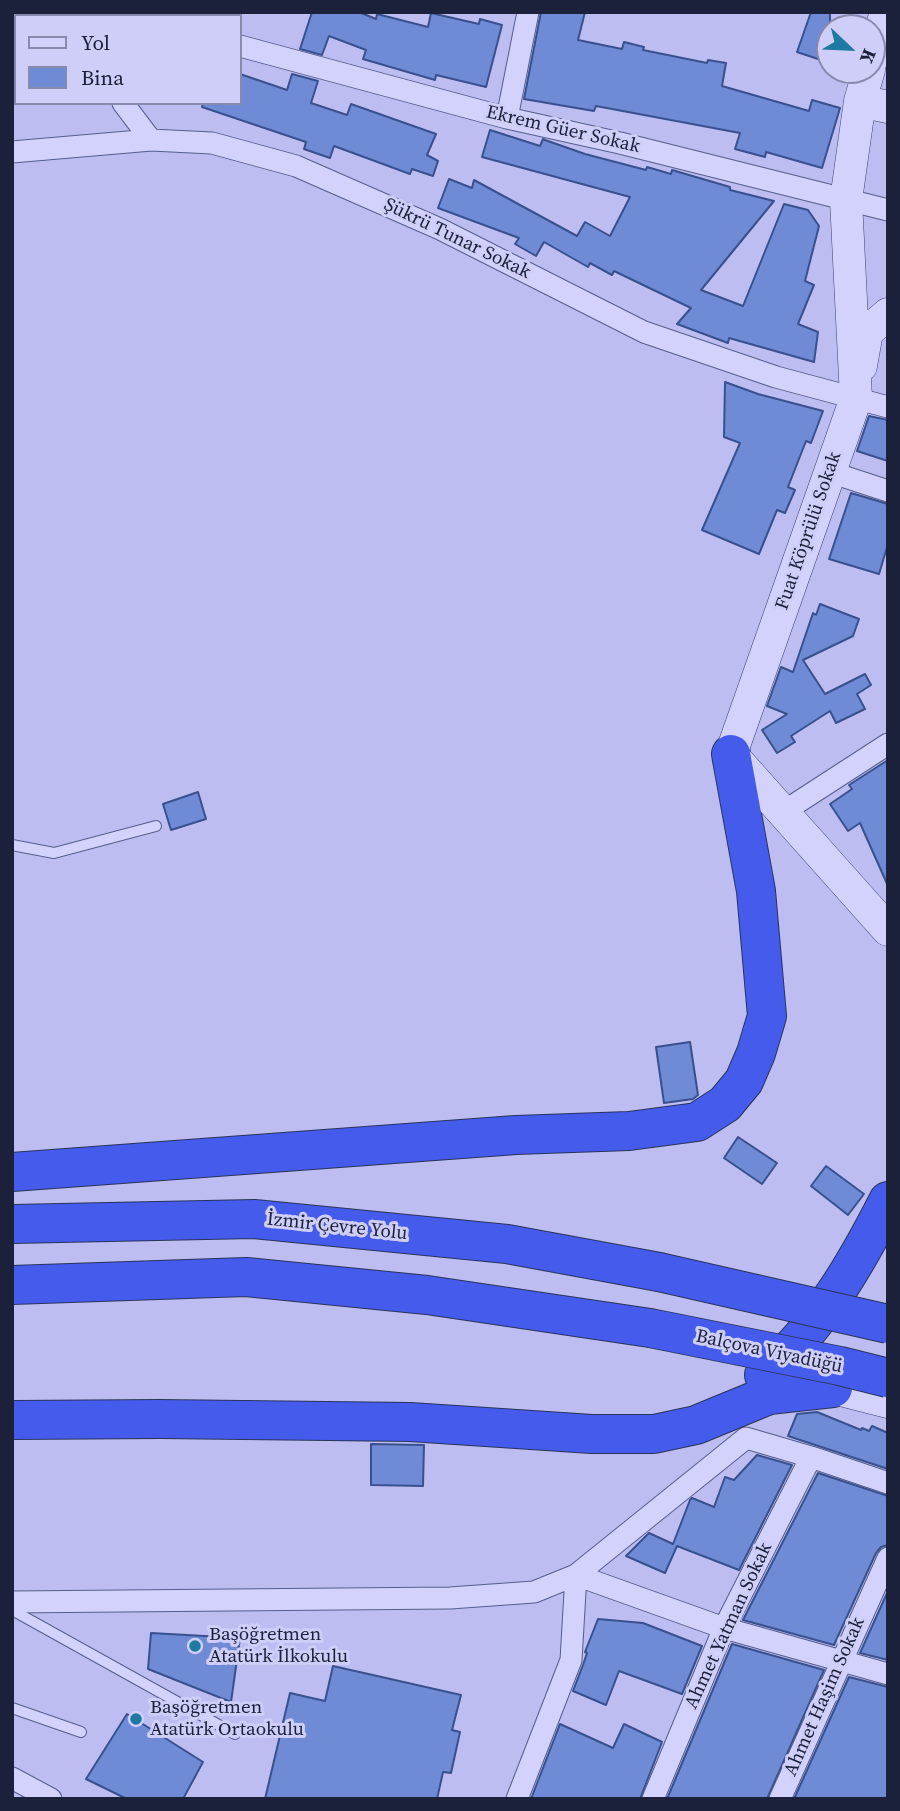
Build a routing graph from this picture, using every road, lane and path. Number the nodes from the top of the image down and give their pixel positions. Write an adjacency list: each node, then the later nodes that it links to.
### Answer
1 (47, 12): 3 (street)
2 (528, 12): 8 (street)
3 (30, 14)
4 (242, 47): 8 (street, Ekrem Güer Sokak)
5 (871, 84): 6 (main road, Fuat Köprülü Sokak)
6 (874, 104): 11 (main road, Fuat Köprülü Sokak)
7 (125, 105): 9 (street)
8 (508, 118): 11 (street, Ekrem Güer Sokak)
9 (151, 140): 10 (street, Şükrü Tunar Sokak); 14 (street, Şükrü Tunar Sokak)
10 (12, 152)
11 (846, 200): 12 (street, Ekrem Güer Sokak); 14 (main road, Fuat Köprülü Sokak)
12 (888, 210)
13 (888, 314): 14 (main road)
14 (856, 398): 15 (street, Şükrü Tunar Sokak); 16 (main road, Fuat Köprülü Sokak)
15 (888, 407)
16 (830, 471): 17 (street); 19 (main road, Fuat Köprülü Sokak)
17 (888, 491)
18 (888, 744): 20 (street)
19 (731, 754): 20 (main road); 24 (highway)
20 (783, 812): 23 (main road)
21 (156, 826): 22 (lane)
22 (12, 845)
23 (883, 916)
24 (12, 1172)
25 (888, 1201): 32 (highway)
26 (12, 1224): 28 (highway, İzmir Çevre Yolu, bridge)
27 (12, 1284): 29 (highway, Balçova Viyadüğü, bridge)
28 (888, 1324)
29 (888, 1378)
30 (833, 1388): 31 (main road); 32 (highway)
31 (888, 1402)
32 (718, 1415): 33 (highway)
33 (12, 1420)
34 (811, 1457): 35 (street); 37 (street); 40 (street, Ahmet Yatman Sokak)
35 (888, 1483)
36 (888, 1558): 41 (street, Ahmet Haşim Sokak)
37 (576, 1575): 38 (street); 40 (street); 48 (street)
38 (12, 1602)
39 (12, 1610): 45 (lane)
40 (724, 1628): 41 (street); 49 (street, Ahmet Yatman Sokak)
41 (840, 1661): 42 (street); 50 (street, Ahmet Haşim Sokak)
42 (888, 1674)
43 (12, 1708): 44 (lane)
44 (81, 1732)
45 (235, 1734)
46 (12, 1778): 47 (street)
47 (46, 1798)
48 (517, 1799)
49 (653, 1799)
50 (780, 1799)

